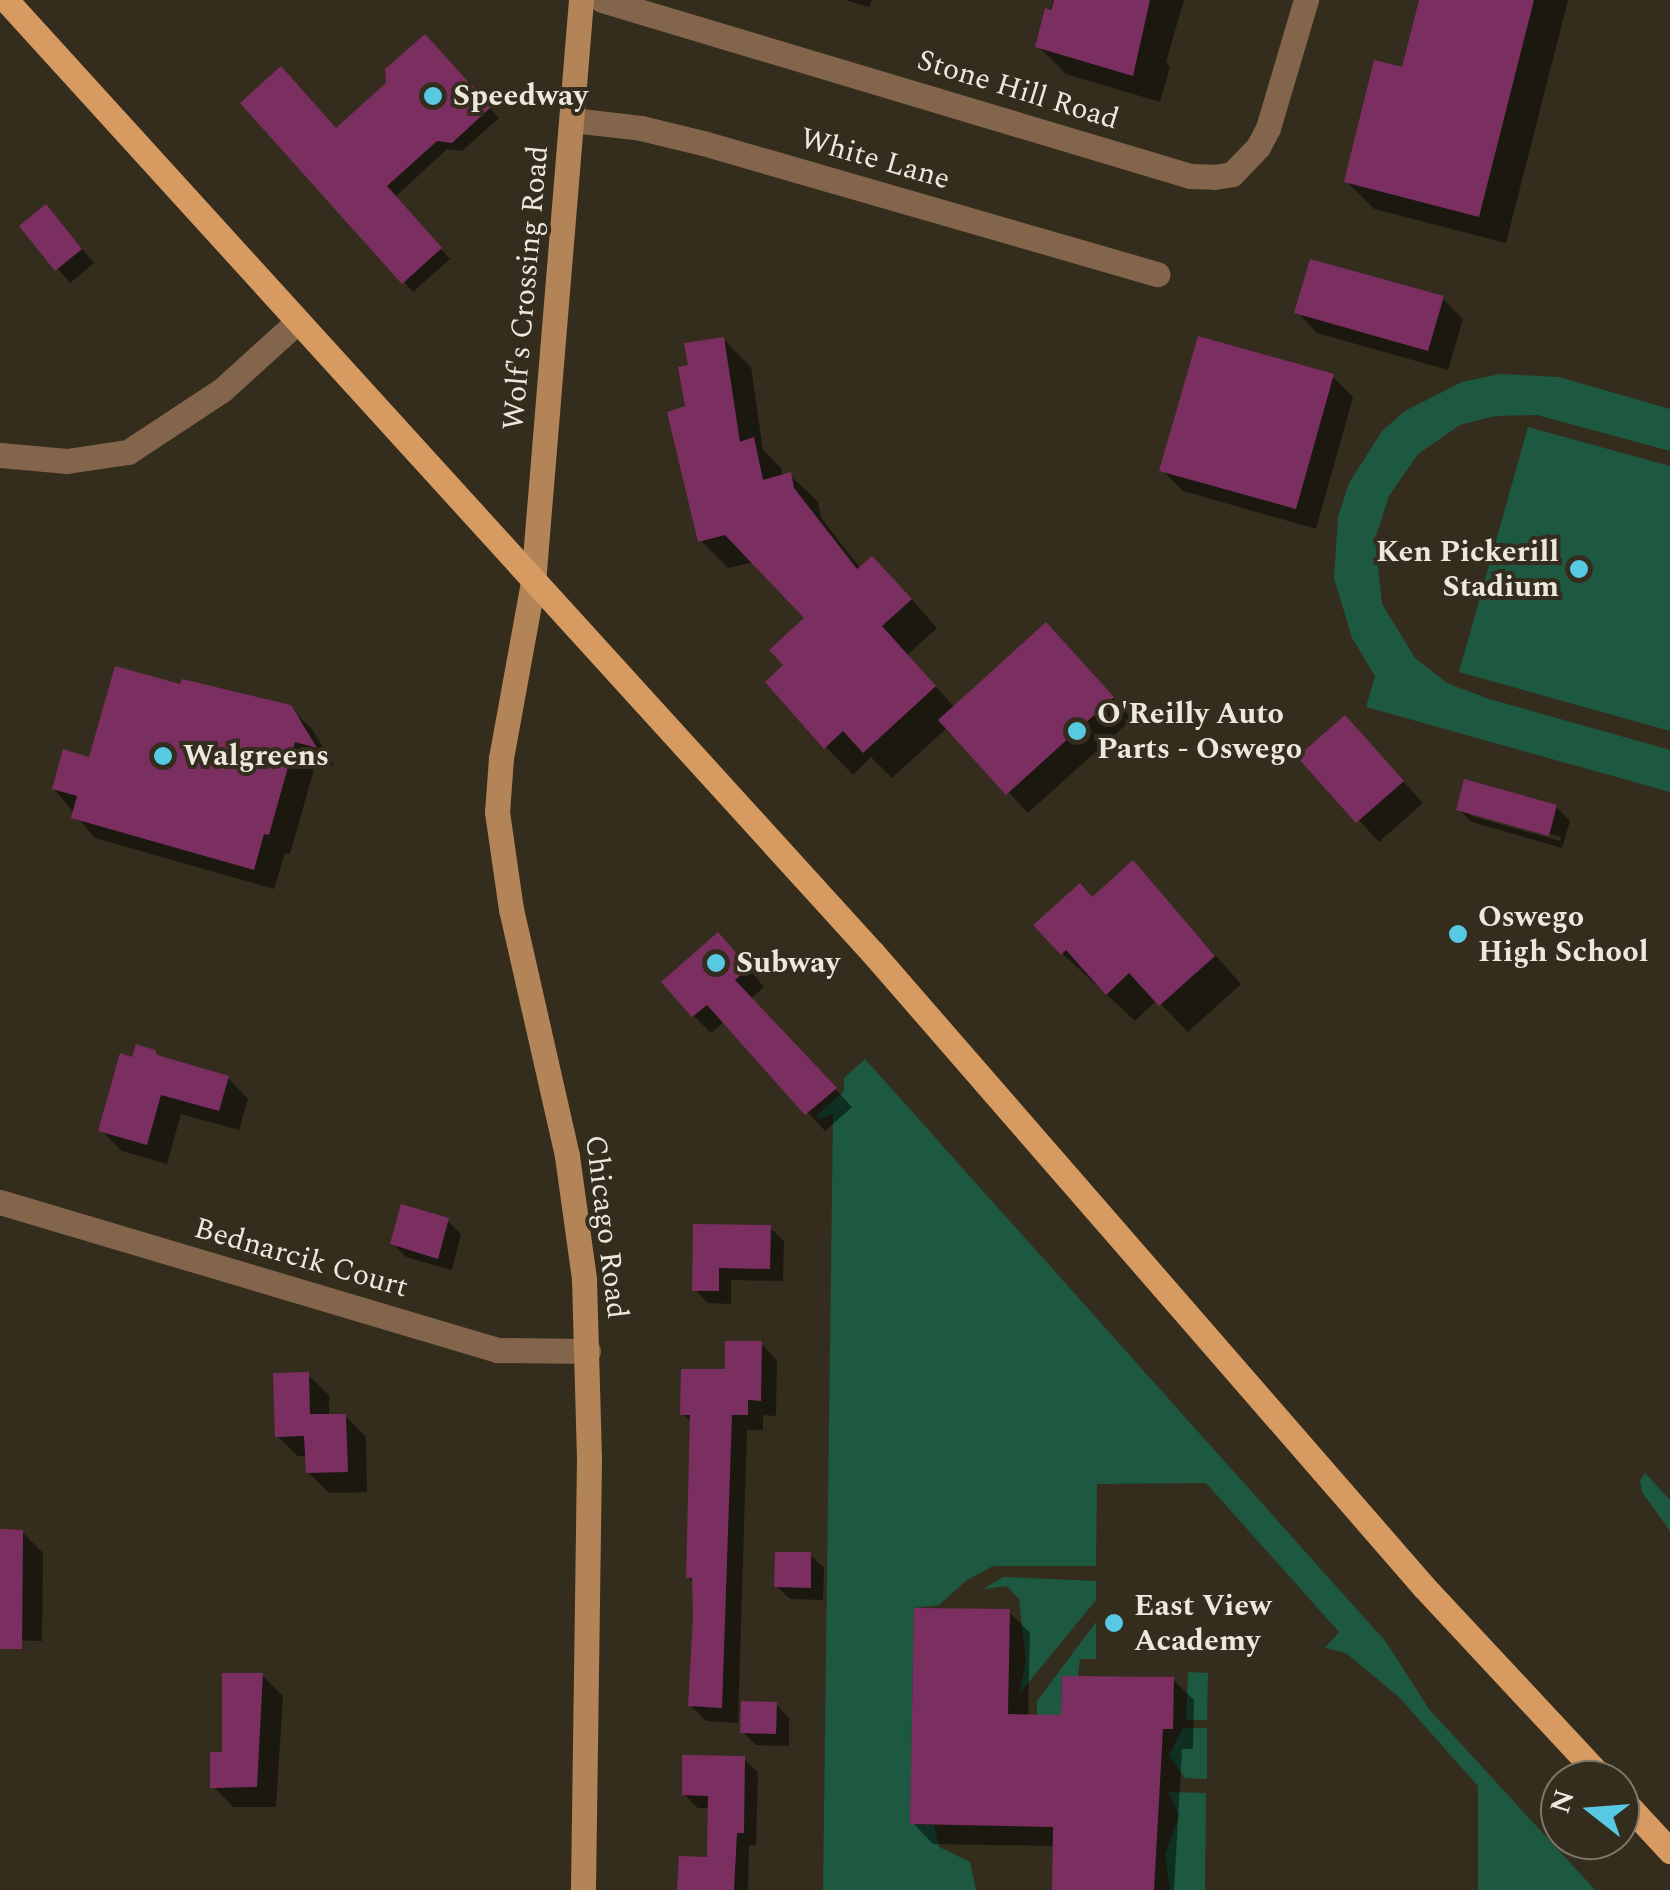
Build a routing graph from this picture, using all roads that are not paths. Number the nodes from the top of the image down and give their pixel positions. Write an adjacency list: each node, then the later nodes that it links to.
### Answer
1 (6, 0): 7 (main road)
2 (581, 0): 5 (main road, Wolf's Crossing Road)
3 (602, 0): 4 (street, Stone Hill Road)
4 (1306, 0)
5 (572, 120): 6 (street, White Lane); 9 (main road, Wolf's Crossing Road)
6 (1157, 274)
7 (297, 322): 8 (street); 9 (main road)
8 (0, 455)
9 (533, 582): 11 (main road, Chicago Road); 12 (main road)
10 (0, 1202): 11 (street, Bednarcik Court)
11 (588, 1351): 15 (main road, Chicago Road)
12 (1585, 1760)
13 (1640, 1819): 14 (main road)
14 (1670, 1851)
15 (583, 1890)

